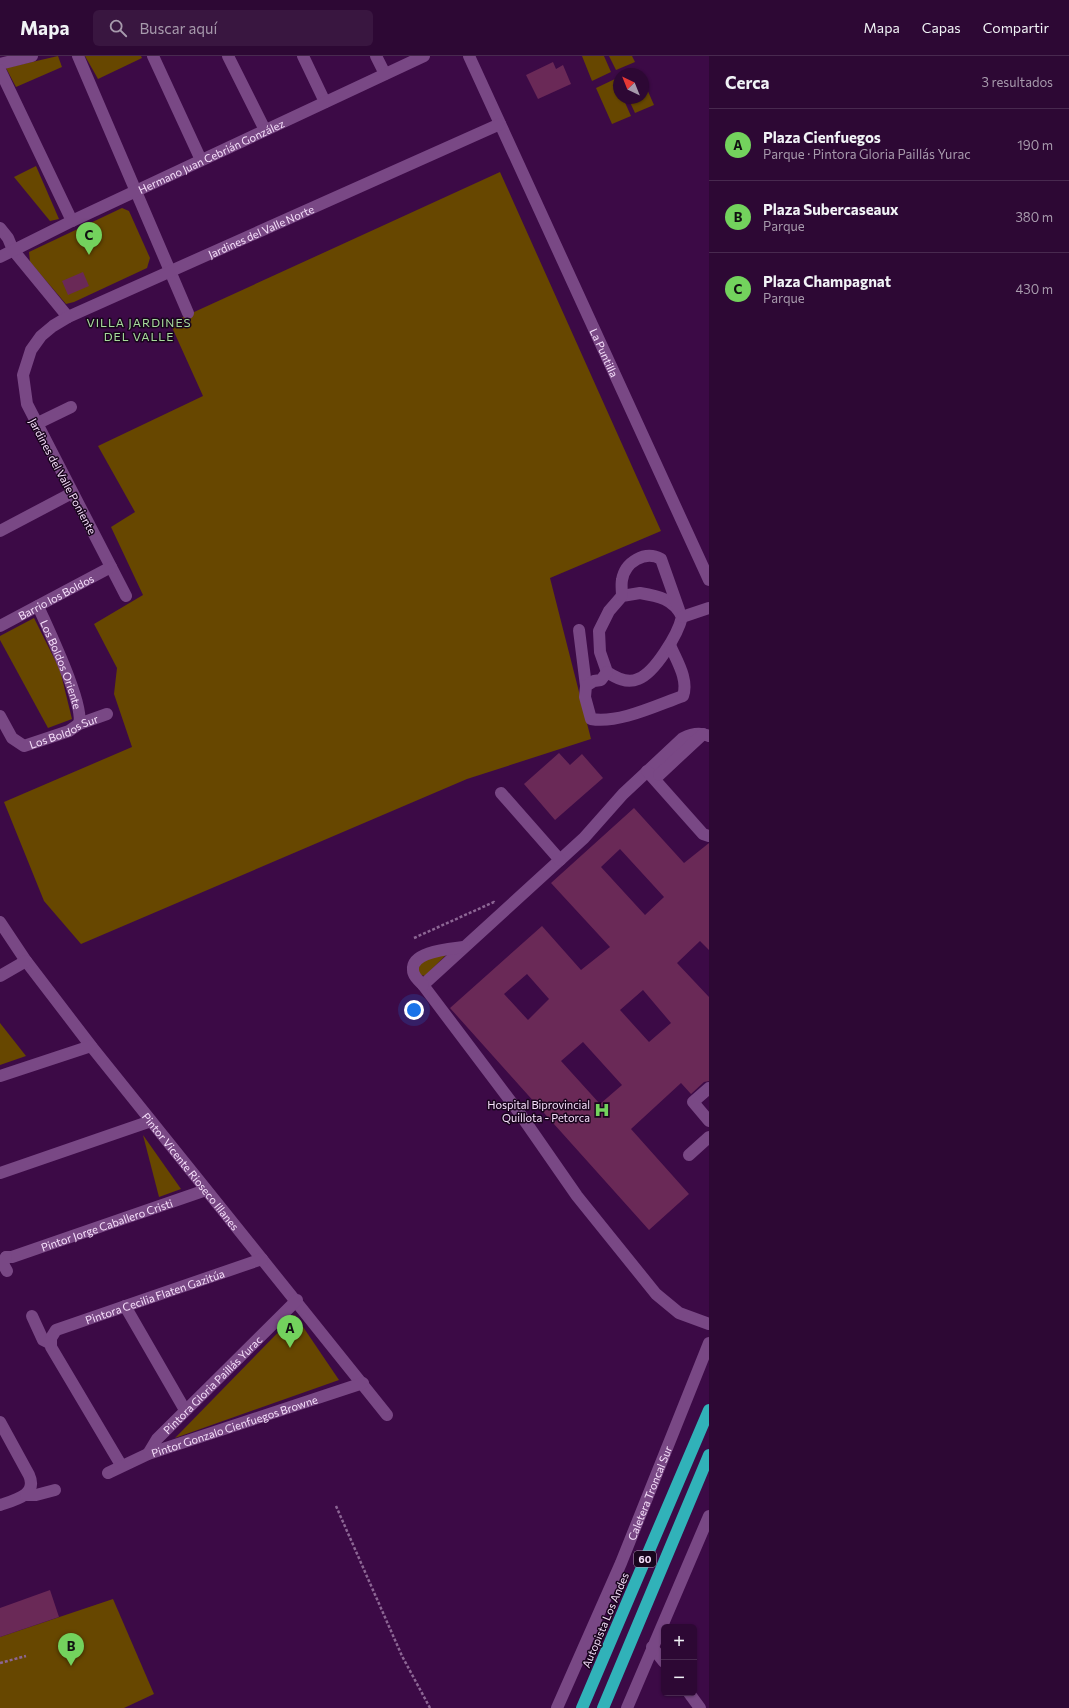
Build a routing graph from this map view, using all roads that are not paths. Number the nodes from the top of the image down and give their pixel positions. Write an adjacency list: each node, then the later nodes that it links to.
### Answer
1 (32, 56): 9 (street)
2 (78, 56): 16 (street)
3 (153, 56): 15 (street)
4 (228, 56): 14 (street)
5 (303, 56): 12 (street)
6 (376, 56): 11 (street)
7 (424, 56): 11 (street, Hermano Juan Cebrián González)
8 (469, 56): 13 (street, La Puntilla)
9 (0, 64)
10 (0, 70): 17 (street)
11 (385, 74): 12 (street, Hermano Juan Cebrián González)
12 (325, 102): 14 (street, Hermano Juan Cebrián González)
13 (500, 124): 21 (street, Jardines del Valle Norte); 30 (street, La Puntilla)
14 (265, 130): 15 (street, Hermano Juan Cebrián González)
15 (201, 160): 16 (street, Hermano Juan Cebrián González)
16 (137, 192): 17 (street, Hermano Juan Cebrián González); 21 (street)
17 (72, 221): 19 (street, Hermano Juan Cebrián González)
18 (0, 228): 19 (street)
19 (13, 250): 20 (street, Hermano Juan Cebrián González); 23 (street)
20 (0, 257)
21 (171, 271): 22 (street); 23 (street, Jardines del Valle Norte)
22 (188, 313)
23 (68, 317): 24 (street, Jardines del Valle Norte)
24 (31, 350): 26 (street, Jardines del Valle Poniente)
25 (71, 407): 26 (street)
26 (36, 424): 27 (street, Jardines del Valle Poniente)
27 (72, 493): 28 (street); 29 (street, Jardines del Valle Poniente)
28 (0, 531)
29 (111, 567): 31 (street, Jardines del Valle Poniente); 33 (street, Barrio los Boldos)
30 (709, 580)
31 (126, 596)
32 (622, 596): 35 (street); 35 (street); 39 (street)
33 (38, 606): 36 (street, Barrio los Boldos); 43 (street, Los Boldos Oriente)
34 (709, 608): 35 (street)
35 (680, 614): 38 (street)
36 (0, 626)
37 (579, 630): 40 (street)
38 (670, 645): 39 (street); 40 (street)
39 (607, 672): 40 (street)
40 (586, 686)
41 (107, 714): 43 (street, Los Boldos Sur)
42 (0, 716): 43 (street, Los Boldos Sur)
43 (79, 724)
44 (706, 735): 45 (street); 46 (street)
45 (647, 772): 48 (street); 49 (street)
46 (659, 775)
47 (501, 793): 49 (street)
48 (709, 836)
49 (560, 860): 51 (street)
50 (0, 922): 52 (street, Pintor Vicente Rioseco Illanes)
51 (464, 947): 54 (street); 54 (street)
52 (26, 961): 53 (street); 55 (street, Pintor Vicente Rioseco Illanes)
53 (0, 976)
54 (423, 985): 70 (street)
55 (91, 1046): 56 (street); 58 (street, Pintor Vicente Rioseco Illanes)
56 (0, 1076)
57 (709, 1088): 59 (street)
58 (151, 1121): 62 (street); 63 (street, Pintor Vicente Rioseco Illanes)
59 (709, 1121)
60 (709, 1137): 61 (street)
61 (689, 1155)
62 (0, 1173)
63 (206, 1190): 64 (street, Pintor Jorge Caballero Cristi); 65 (street, Pintor Vicente Rioseco Illanes)
64 (3, 1254): 66 (street)
65 (262, 1259): 67 (street, Pintor Vicente Rioseco Illanes); 68 (street, Pintora Cecilia Flaten Gazitúa)
66 (7, 1271)
67 (297, 1300): 73 (street, Pintor Vicente Rioseco Illanes); 74 (street, Pintora Gloria Paillás Yurac)
68 (124, 1306): 71 (street, Pintora Cecilia Flaten Gazitúa); 74 (street)
69 (32, 1316): 71 (street)
70 (709, 1324)
71 (51, 1341): 80 (street)
72 (709, 1343): 89 (street, Caletera Troncal Sur)
73 (363, 1383): 76 (street, Pintor Vicente Rioseco Illanes); 78 (street, Pintor Gonzalo Cienfuegos Browne)
74 (185, 1410): 78 (street, Pintora Gloria Paillás Yurac)
75 (709, 1410): 90 (highway, Autopista Los Andes / 60)
76 (388, 1415)
77 (0, 1422): 83 (street)
78 (148, 1454): 80 (street, Pintor Gonzalo Cienfuegos Browne)
79 (709, 1454): 91 (highway, 60)
80 (121, 1466): 81 (street, Pintor Gonzalo Cienfuegos Browne)
81 (108, 1473)
82 (55, 1490): 83 (street)
83 (26, 1495): 84 (street)
84 (0, 1504)
85 (709, 1516): 86 (street)
86 (652, 1647): 87 (street); 92 (street)
87 (662, 1660)
88 (691, 1696): 93 (street)
89 (558, 1708)
90 (582, 1708)
91 (603, 1708)
92 (627, 1708)
93 (700, 1708)

